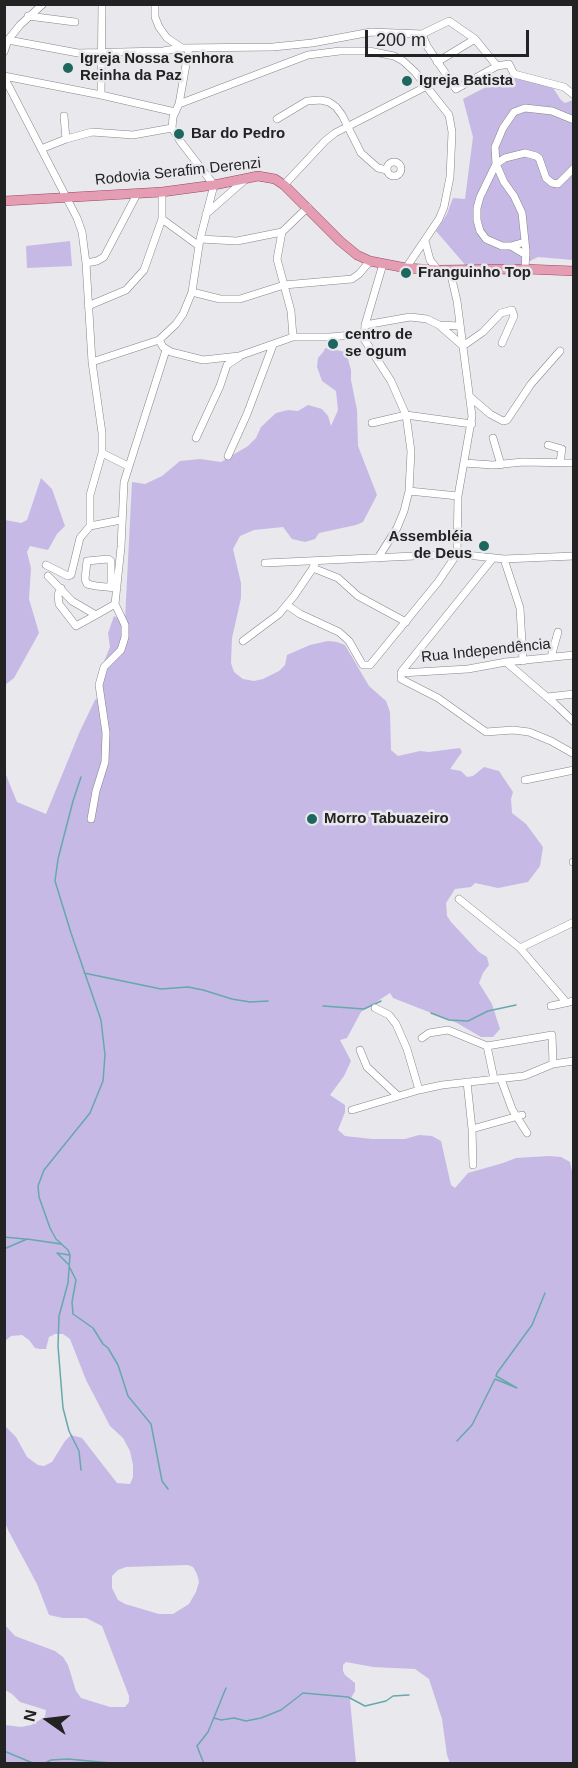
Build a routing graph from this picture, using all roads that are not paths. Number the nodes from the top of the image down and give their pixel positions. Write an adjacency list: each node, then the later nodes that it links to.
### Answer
1 (43, 4): 4 (street)
2 (102, 4): 12 (street)
3 (155, 4): 10 (street)
4 (28, 16): 5 (street); 8 (street)
5 (75, 22)
6 (422, 34): 7 (street); 9 (street); 14 (street)
7 (475, 39): 14 (street); 15 (street)
8 (8, 40): 11 (street); 12 (street)
9 (312, 43): 10 (street); 13 (street)
10 (185, 48): 12 (street); 20 (street)
11 (4, 52)
12 (103, 52): 18 (street)
13 (313, 54): 17 (street); 20 (street)
14 (437, 62): 15 (street)
15 (497, 66): 19 (street)
16 (4, 77): 18 (street); 28 (street)
17 (427, 87): 25 (street); 43 (street)
18 (101, 95): 21 (street)
19 (573, 95)
20 (179, 104): 21 (street)
21 (175, 112): 26 (street)
22 (64, 116): 27 (street)
23 (277, 119): 25 (street)
24 (573, 120): 29 (street)
25 (346, 126): 31 (street); 34 (street)
26 (172, 128): 27 (street); 33 (street)
27 (66, 139): 28 (street)
28 (41, 148): 37 (street)
29 (496, 165): 30 (street); 45 (street); 46 (street)
30 (573, 168)
31 (387, 170)
32 (248, 177): 33 (main road, Rodovia Serafim Derenzi); 34 (main road, Rodovia Serafim Derenzi); 40 (street)
33 (214, 185): 35 (main road, Rodovia Serafim Derenzi); 40 (street)
34 (284, 185): 39 (main road, Rodovia Serafim Derenzi)
35 (162, 192): 36 (main road, Rodovia Serafim Derenzi); 41 (street)
36 (137, 194): 37 (main road, Rodovia Serafim Derenzi); 49 (street)
37 (67, 198): 38 (main road, Rodovia Serafim Derenzi); 49 (street)
38 (4, 201)
39 (308, 207): 42 (street); 48 (main road, Rodovia Serafim Derenzi)
40 (206, 214): 44 (street)
41 (162, 219): 44 (street); 58 (street)
42 (282, 232): 44 (street); 56 (street)
43 (425, 241): 51 (street); 53 (street)
44 (199, 242): 57 (street)
45 (525, 242): 46 (street); 47 (street)
46 (511, 246): 47 (street)
47 (526, 255): 52 (street)
48 (370, 261): 50 (main road, Rodovia Serafim Derenzi); 56 (street)
49 (86, 263): 58 (street)
50 (383, 264): 51 (main road, Rodovia Serafim Derenzi); 59 (street)
51 (406, 268): 53 (main road, Rodovia Serafim Derenzi)
52 (525, 269): 54 (main road, Rodovia Serafim Derenzi); 55 (main road, Rodovia Serafim Derenzi)
53 (438, 270): 54 (main road, Rodovia Serafim Derenzi)
54 (450, 271): 61 (street)
55 (573, 271)
56 (284, 285): 57 (street); 63 (street)
57 (192, 292): 64 (street)
58 (88, 306): 71 (street)
59 (365, 325): 60 (street); 62 (street)
60 (440, 325): 61 (street); 67 (street)
61 (460, 326): 67 (street)
62 (363, 334): 63 (street); 73 (street)
63 (293, 337): 66 (street)
64 (159, 340): 68 (street); 71 (street)
65 (502, 343): 67 (street)
66 (273, 345): 70 (street); 80 (street)
67 (463, 346): 72 (street)
68 (166, 350): 70 (street); 85 (street)
69 (560, 351): 72 (street)
70 (239, 356): 76 (street)
71 (92, 363): 79 (street)
72 (469, 396): 75 (street)
73 (406, 415): 74 (street); 75 (street); 86 (street)
74 (372, 423)
75 (472, 424): 82 (street)
76 (196, 438)
77 (493, 438): 84 (street)
78 (548, 445): 81 (street)
79 (102, 453): 85 (street); 89 (street)
80 (228, 456)
81 (560, 462): 83 (street); 84 (street)
82 (464, 463): 84 (street); 87 (street)
83 (573, 463)
84 (501, 465)
85 (128, 466): 88 (street)
86 (409, 491): 87 (street); 92 (street)
87 (458, 496): 90 (street)
88 (121, 520): 89 (street); 100 (street)
89 (90, 525): 96 (street)
90 (457, 554): 92 (street); 93 (street); 106 (street)
91 (573, 556): 94 (street)
92 (378, 558): 97 (street)
93 (493, 558): 94 (street); 113 (street)
94 (504, 559): 111 (street)
95 (265, 563): 97 (street)
96 (46, 565)
97 (314, 565): 102 (street); 106 (street)
98 (48, 576): 99 (street)
99 (61, 588): 101 (street); 105 (street)
100 (114, 588): 100 (street); 103 (street)
101 (78, 605): 104 (street); 105 (street)
102 (287, 606): 106 (street); 108 (street)
103 (116, 607): 104 (street); 120 (street)
104 (96, 615): 105 (street)
105 (68, 616)
106 (406, 622)
107 (558, 632): 110 (street)
108 (243, 641)
109 (573, 655): 110 (street, Rua Independência)
110 (551, 657): 111 (street, Rua Independência)
111 (523, 661): 112 (street, Rua Independência)
112 (506, 662): 113 (street, Rua Independência); 115 (street)
113 (401, 675): 117 (street)
114 (573, 694): 115 (street)
115 (547, 697): 116 (street)
116 (573, 722)
117 (573, 754)
118 (573, 770): 119 (street)
119 (525, 780)
120 (91, 819)
121 (459, 899): 123 (street)
122 (573, 922): 123 (street)
123 (520, 948): 124 (street)
124 (570, 1002): 125 (street)
125 (551, 1006)
126 (375, 1008): 134 (street)
127 (422, 1038): 128 (street)
128 (487, 1046): 131 (street); 132 (street)
129 (360, 1050): 135 (street)
130 (573, 1061): 131 (street)
131 (553, 1064): 132 (street)
132 (497, 1079): 133 (street); 137 (street)
133 (467, 1082): 134 (street); 138 (street)
134 (419, 1090): 135 (street)
135 (398, 1096): 136 (street)
136 (352, 1110)
137 (519, 1117): 138 (street); 139 (street)
138 (472, 1129): 140 (street)
139 (527, 1133)
140 (473, 1165)

